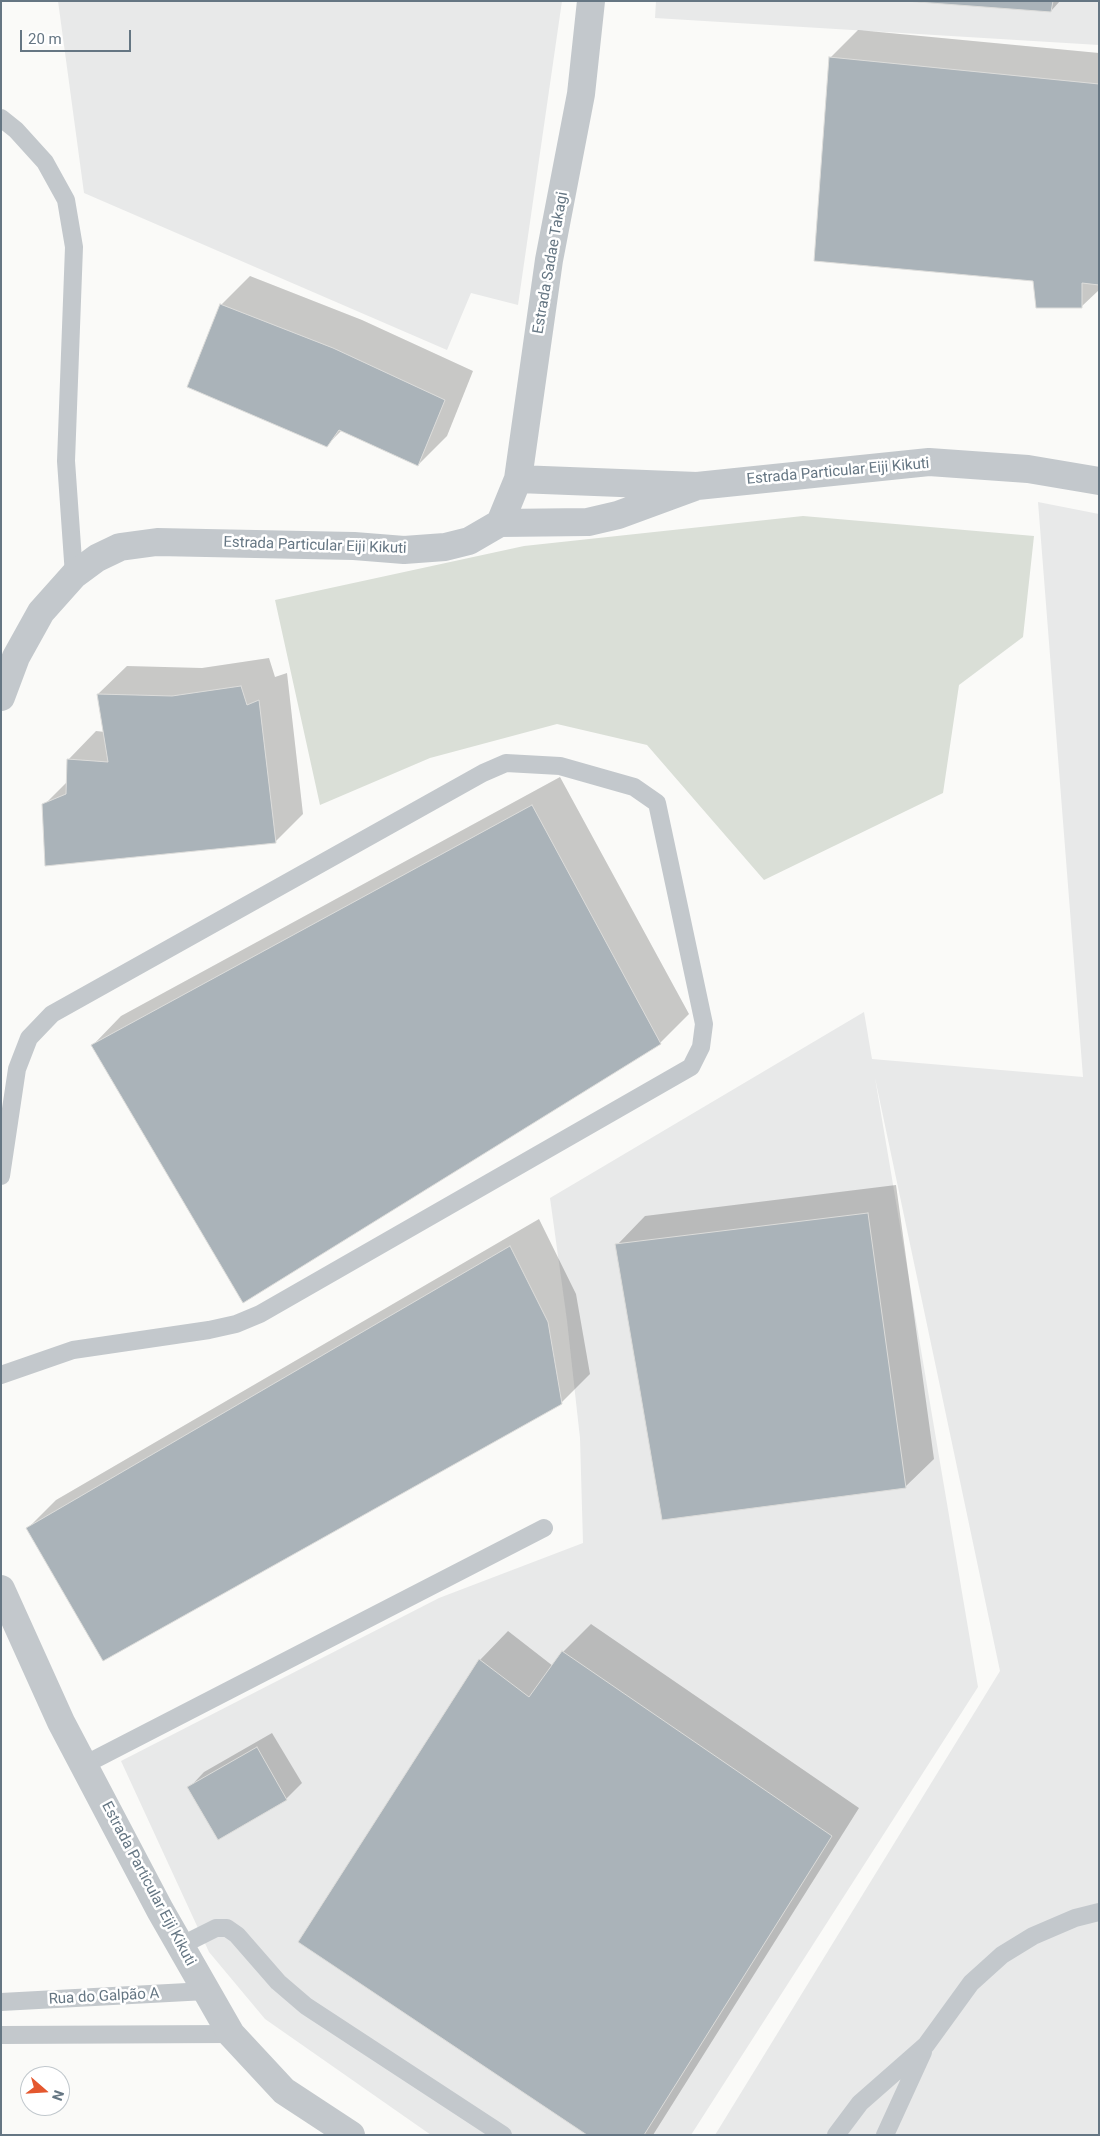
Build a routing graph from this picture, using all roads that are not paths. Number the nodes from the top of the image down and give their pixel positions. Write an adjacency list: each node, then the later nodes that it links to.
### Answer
1 (591, 1): 3 (street, Estrada Sadae Takagi)
2 (1, 118): 7 (lane)
3 (518, 480): 5 (street, Estrada Particular Eiji Kikuti); 6 (street, Estrada Sadae Takagi)
4 (1099, 481): 5 (street, Estrada Particular Eiji Kikuti)
5 (697, 486): 6 (street, Estrada Particular Eiji Kikuti)
6 (500, 523): 7 (street, Estrada Particular Eiji Kikuti)
7 (74, 575): 8 (street, Estrada Particular Eiji Kikuti)
8 (1, 697)
9 (1, 1176): 10 (lane)
10 (1, 1375)
11 (544, 1528): 13 (lane)
12 (1, 1589): 13 (street, Estrada Particular Eiji Kikuti)
13 (84, 1765): 15 (street, Estrada Particular Eiji Kikuti)
14 (1099, 1912): 20 (lane)
15 (180, 1946): 16 (street, Estrada Particular Eiji Kikuti); 22 (lane)
16 (206, 1991): 17 (lane, Rua do Galpão A); 19 (street, Estrada Particular Eiji Kikuti)
17 (1, 2002)
18 (1, 2034): 19 (lane)
19 (231, 2034): 21 (street, Estrada Particular Eiji Kikuti)
20 (926, 2045): 23 (lane); 24 (lane)
21 (350, 2135)
22 (503, 2135)
23 (836, 2135)
24 (885, 2135)

